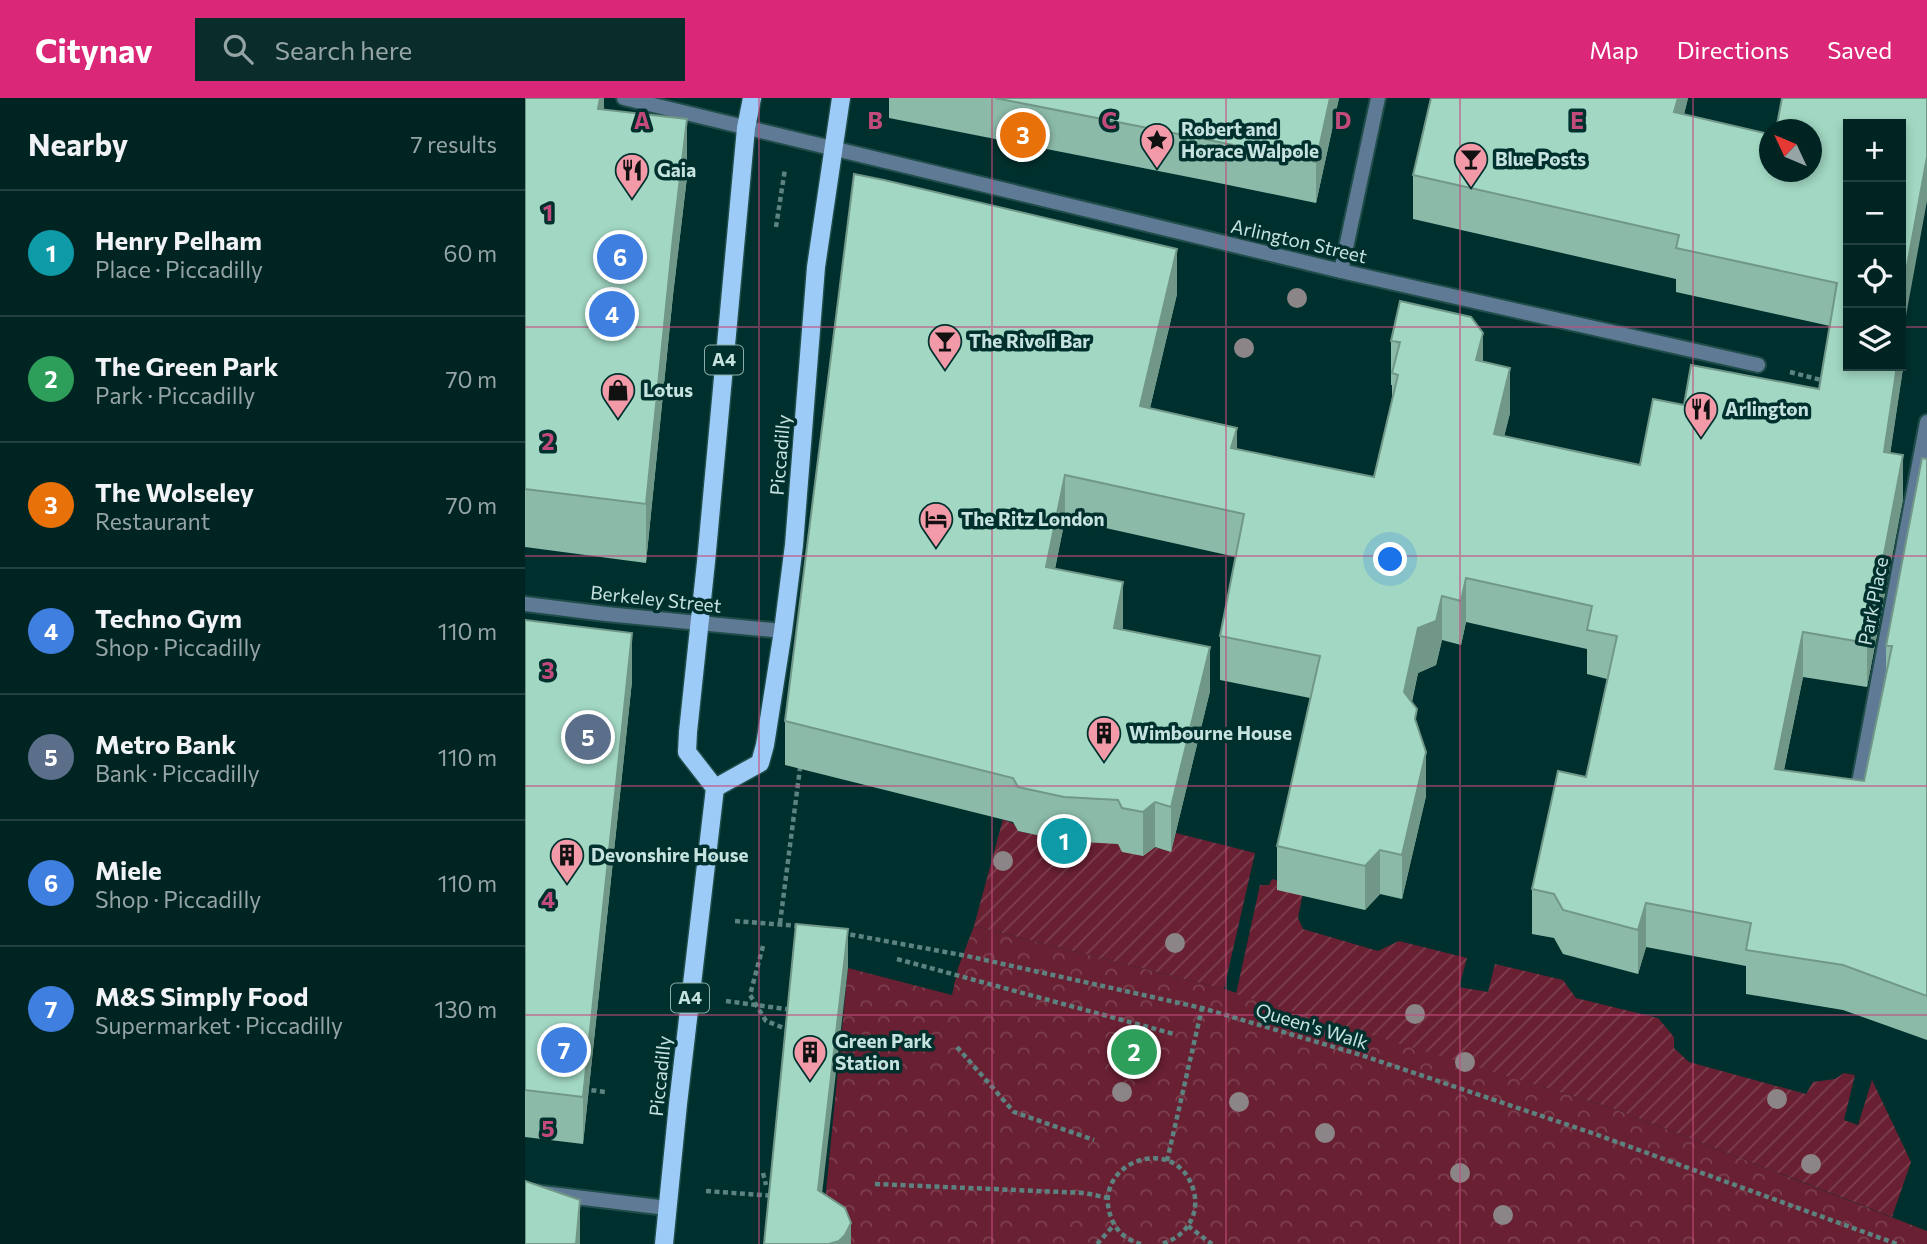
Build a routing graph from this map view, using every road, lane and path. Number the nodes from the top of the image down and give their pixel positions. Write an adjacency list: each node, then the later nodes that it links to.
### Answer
1 (624, 98): 5 (street, Arlington Street)
2 (752, 98): 5 (main road, A4)
3 (841, 98): 6 (main road, Piccadilly)
4 (1378, 98): 9 (street)
5 (746, 128): 6 (street, Arlington Street); 13 (main road, A4)
6 (833, 149): 9 (street, Arlington Street); 14 (main road, Piccadilly)
7 (785, 164): 8 (path)
8 (775, 239)
9 (1341, 271): 10 (street, Arlington Street)
10 (1758, 365)
11 (1927, 422): 17 (street, Park Place)
12 (525, 604): 13 (street, Berkeley Street)
13 (699, 623): 14 (street, Berkeley Street); 16 (main road, A4)
14 (783, 631): 16 (main road, Piccadilly)
15 (800, 768): 19 (path)
16 (715, 788): 18 (main road, Piccadilly / A4)
17 (1858, 788)
18 (699, 920): 19 (path); 24 (main road, Piccadilly / A4)
19 (780, 923): 20 (path)
20 (806, 926)
21 (833, 931): 25 (path, Queen's Walk)
22 (763, 946): 27 (path)
23 (897, 959): 28 (path)
24 (690, 996): 26 (path); 37 (main road, Piccadilly / A4)
25 (1202, 1008): 33 (path); 49 (path, Queen's Walk)
26 (798, 1011)
27 (796, 1033)
28 (1174, 1034)
29 (957, 1047): 32 (path)
30 (576, 1087): 31 (path)
31 (605, 1093)
32 (1094, 1140)
33 (1167, 1161): 40 (path); 43 (path)
34 (763, 1173): 36 (path)
35 (875, 1184): 40 (path)
36 (766, 1185)
37 (670, 1188): 39 (path); 41 (main road, Piccadilly / A4)
38 (525, 1191): 41 (street)
39 (785, 1195)
40 (1108, 1198): 42 (path)
41 (667, 1208): 44 (main road, Piccadilly / A4)
42 (1114, 1226): 45 (path); 46 (path)
43 (1188, 1226): 47 (path); 48 (path)
44 (664, 1244)
45 (1097, 1244)
46 (1141, 1244)
47 (1160, 1244)
48 (1212, 1244)
49 (1897, 1244)

